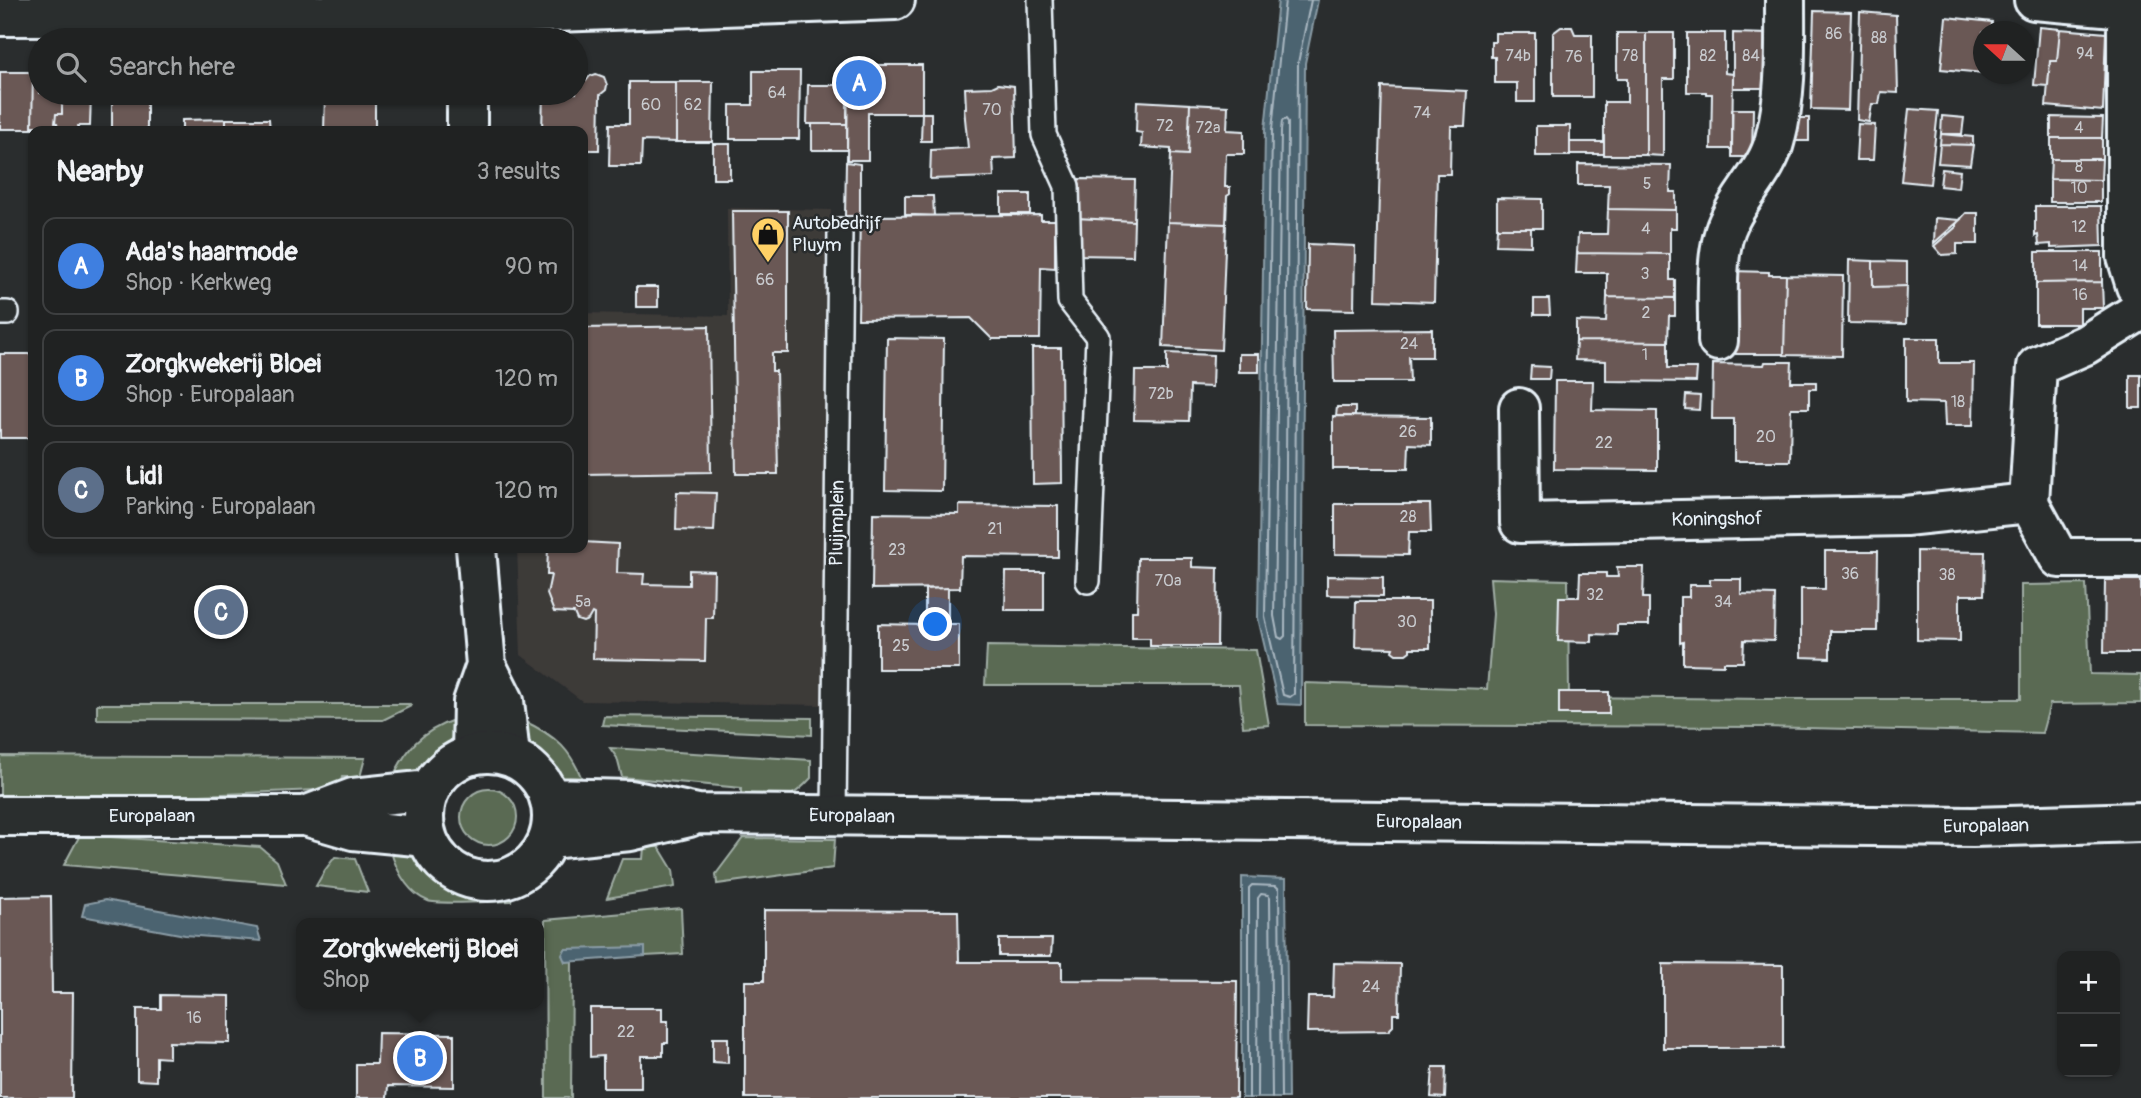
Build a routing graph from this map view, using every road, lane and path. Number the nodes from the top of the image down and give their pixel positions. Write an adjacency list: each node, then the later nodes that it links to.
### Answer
1 (895, 0): 6 (street)
2 (1040, 0): 17 (lane)
3 (1785, 0): 12 (street)
4 (2034, 0): 10 (street)
5 (0, 16): 6 (street)
6 (468, 18)
7 (467, 105): 8 (street)
8 (467, 126)
9 (841, 230): 26 (lane, Pluijmplein)
10 (2141, 293)
11 (2141, 310): 14 (street)
12 (1718, 341)
13 (1519, 408): 14 (street, Koningshof)
14 (2029, 503): 16 (street)
15 (476, 553): 18 (street)
16 (2141, 558)
17 (1088, 580)
18 (486, 665): 19 (street); 20 (street)
19 (472, 755): 20 (street); 21 (street)
20 (510, 756): 22 (street)
21 (430, 790): 25 (street, Europalaan); 28 (street)
22 (549, 798): 23 (street, Europalaan); 29 (street)
23 (698, 814): 26 (street, Europalaan); 29 (street, Europalaan)
24 (0, 816): 25 (street, Europalaan)
25 (305, 816): 28 (street, Europalaan)
26 (834, 816): 27 (street, Europalaan)
27 (2141, 822)
28 (427, 837): 29 (street)
29 (549, 839)

